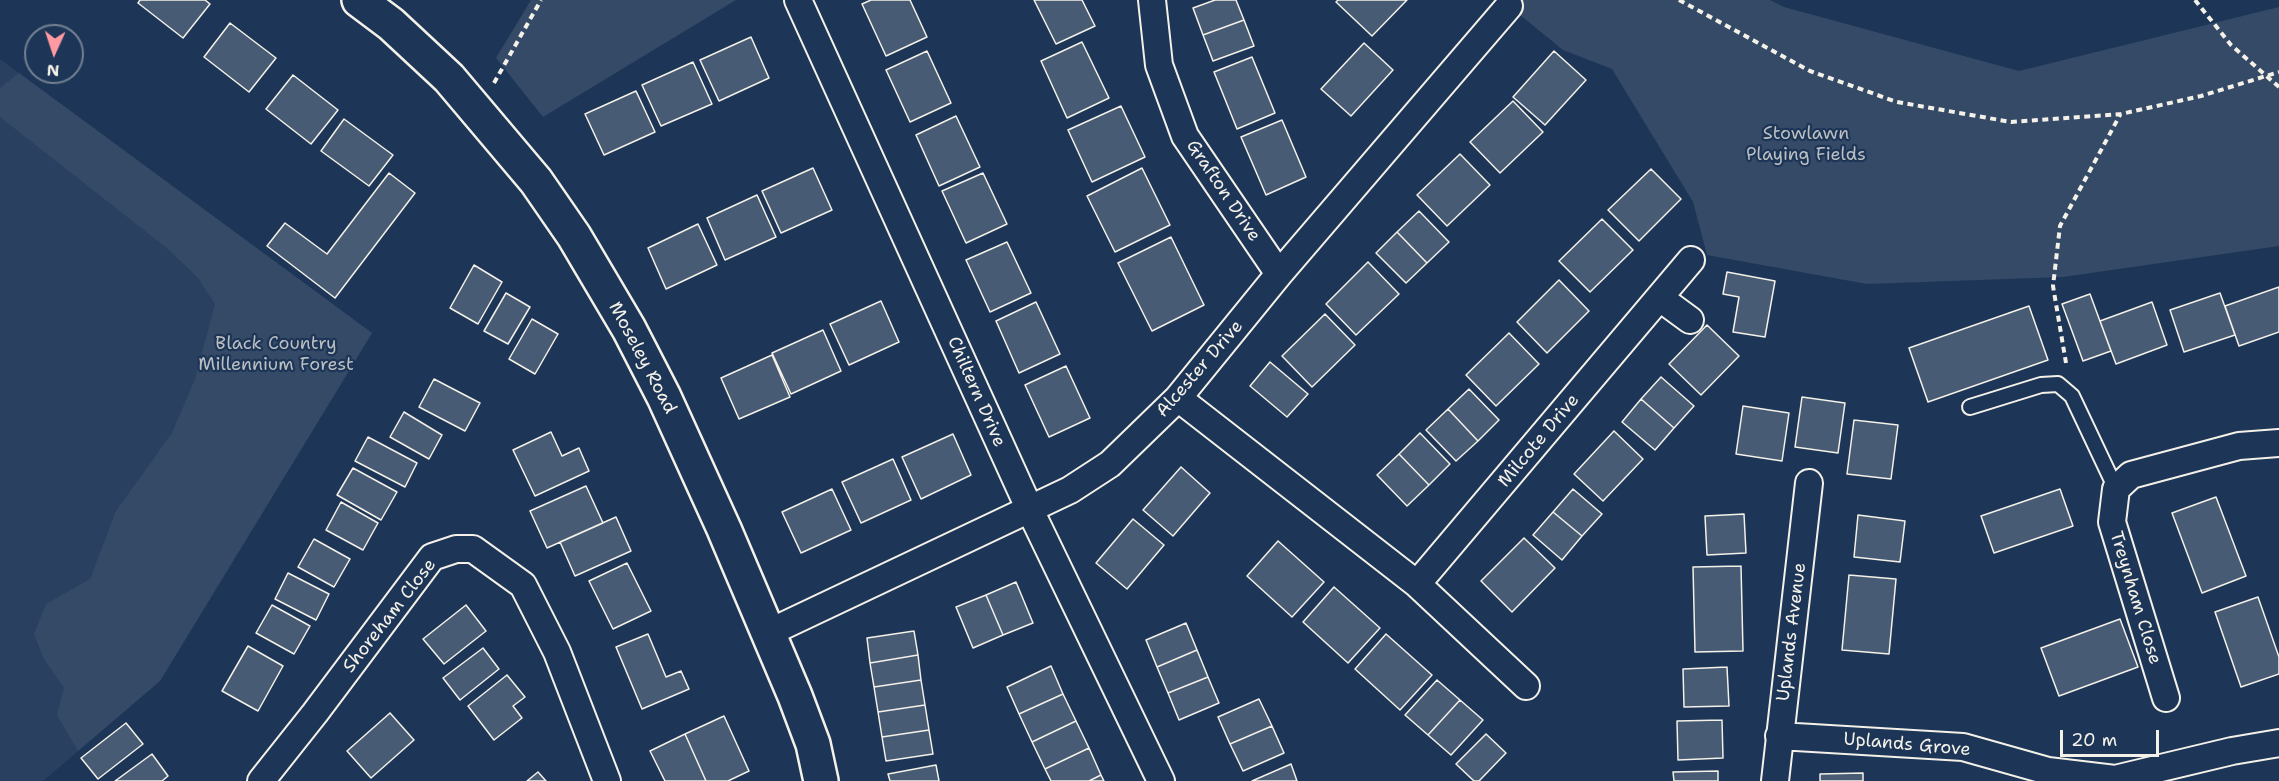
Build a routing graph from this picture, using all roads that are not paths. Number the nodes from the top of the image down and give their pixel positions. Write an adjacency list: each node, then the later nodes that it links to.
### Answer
1 (359, 0): 16 (street, Moseley Road)
2 (798, 0): 14 (street, Chiltern Drive)
3 (1152, 0): 6 (street, Grafton Drive)
4 (1509, 6): 6 (street, Alcester Drive)
5 (1691, 260): 7 (street, Milcote Drive)
6 (1279, 274): 9 (street, Alcester Drive)
7 (1660, 298): 8 (street); 15 (street, Milcote Drive)
8 (1690, 320)
9 (1178, 398): 14 (street, Alcester Drive); 15 (street)
10 (1970, 407): 13 (lane)
11 (2279, 443): 13 (street)
12 (1809, 483): 19 (street, Uplands Avenue)
13 (2116, 489): 18 (street, Treynham Close)
14 (1030, 510): 16 (street, Alcester Drive); 24 (street, Chiltern Drive)
15 (1417, 584): 17 (street)
16 (768, 633): 23 (street, Moseley Road)
17 (1526, 686)
18 (2166, 698)
19 (1779, 736): 20 (street, Uplands Grove); 25 (street, Uplands Avenue)
20 (2279, 743)
21 (261, 781): 22 (street, Shoreham Close)
22 (607, 781)
23 (821, 781)
24 (1161, 781)
25 (1774, 781)

